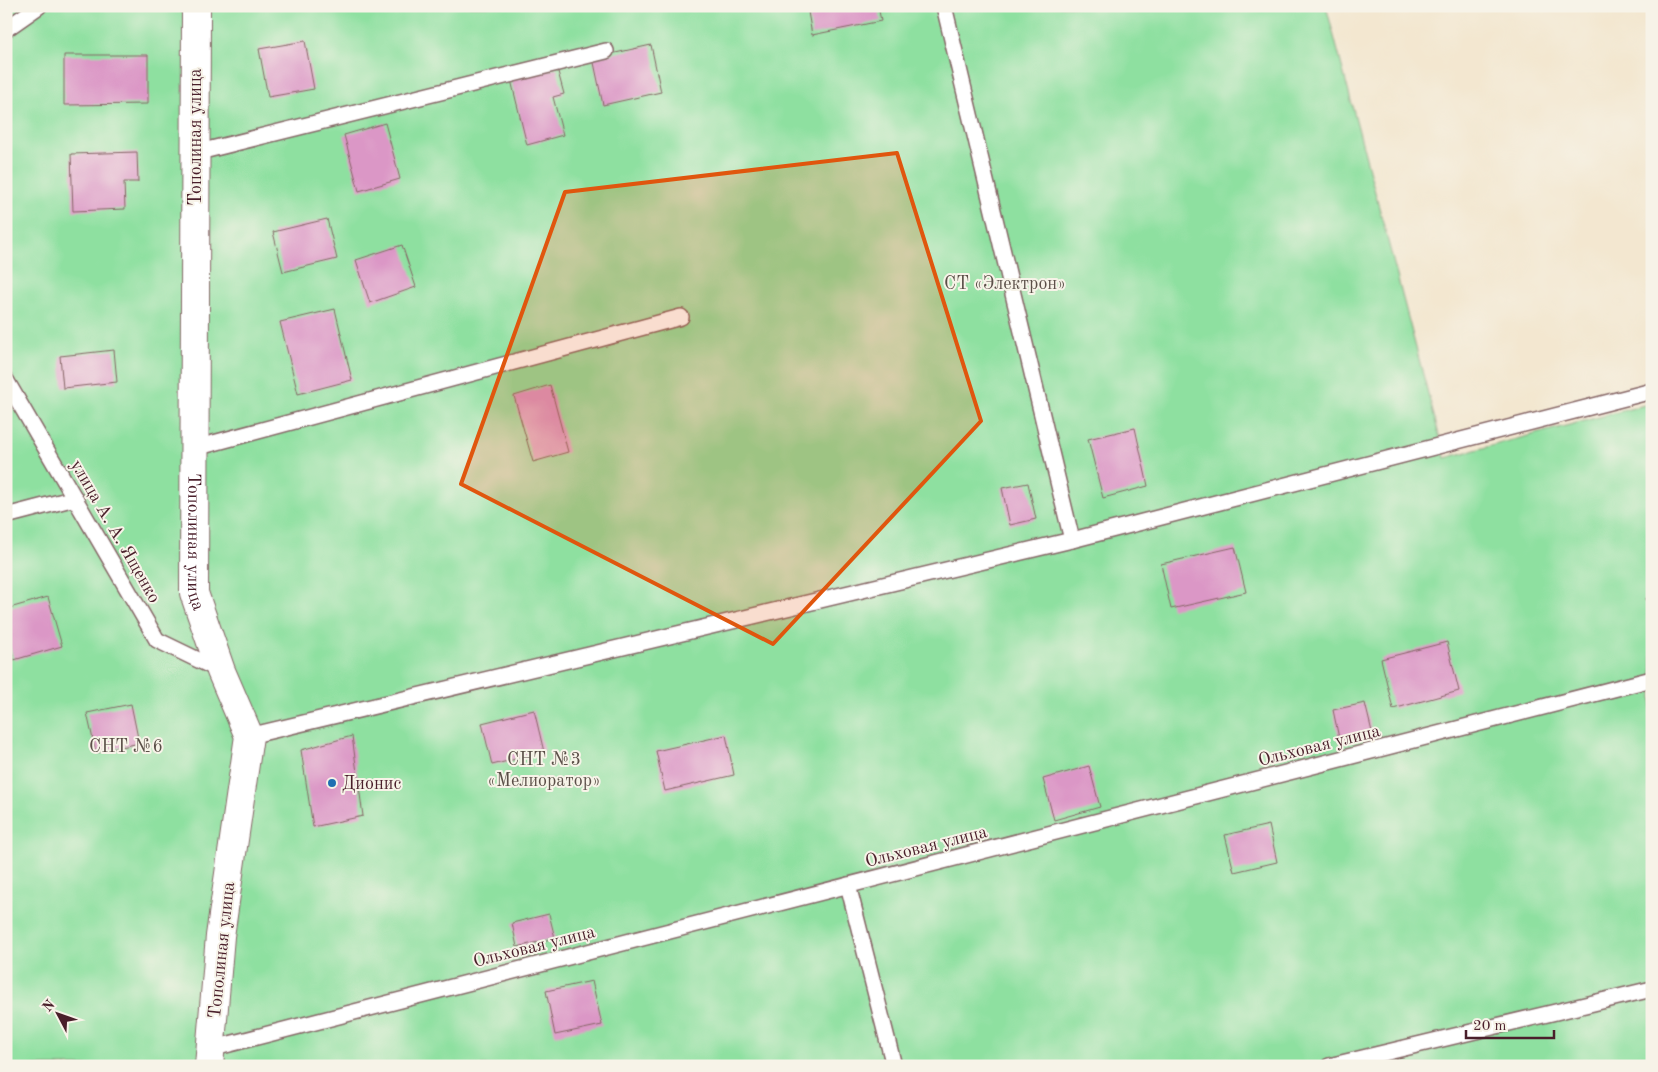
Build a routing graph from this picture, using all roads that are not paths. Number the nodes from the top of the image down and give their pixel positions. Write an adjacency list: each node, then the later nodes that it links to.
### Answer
1 (39, 6): 4 (lane)
2 (196, 6): 6 (street, Тополиная улица)
3 (944, 6): 13 (lane)
4 (6, 29)
5 (606, 51): 6 (lane)
6 (195, 153): 10 (street, Тополиная улица)
7 (681, 317): 10 (lane)
8 (6, 380): 11 (lane, улица А. А. Ященко)
9 (1652, 391): 13 (lane)
10 (195, 448): 14 (street, Тополиная улица)
11 (75, 498): 12 (lane); 14 (lane, улица А. А. Ященко)
12 (6, 516)
13 (1072, 540): 16 (lane)
14 (221, 671): 16 (street, Тополиная улица)
15 (1652, 679): 17 (lane, Ольховая улица)
16 (249, 736): 19 (street, Тополиная улица)
17 (848, 885): 19 (lane, Ольховая улица); 20 (lane)
18 (1652, 989): 21 (lane)
19 (210, 1057)
20 (894, 1066)
21 (1329, 1066)

